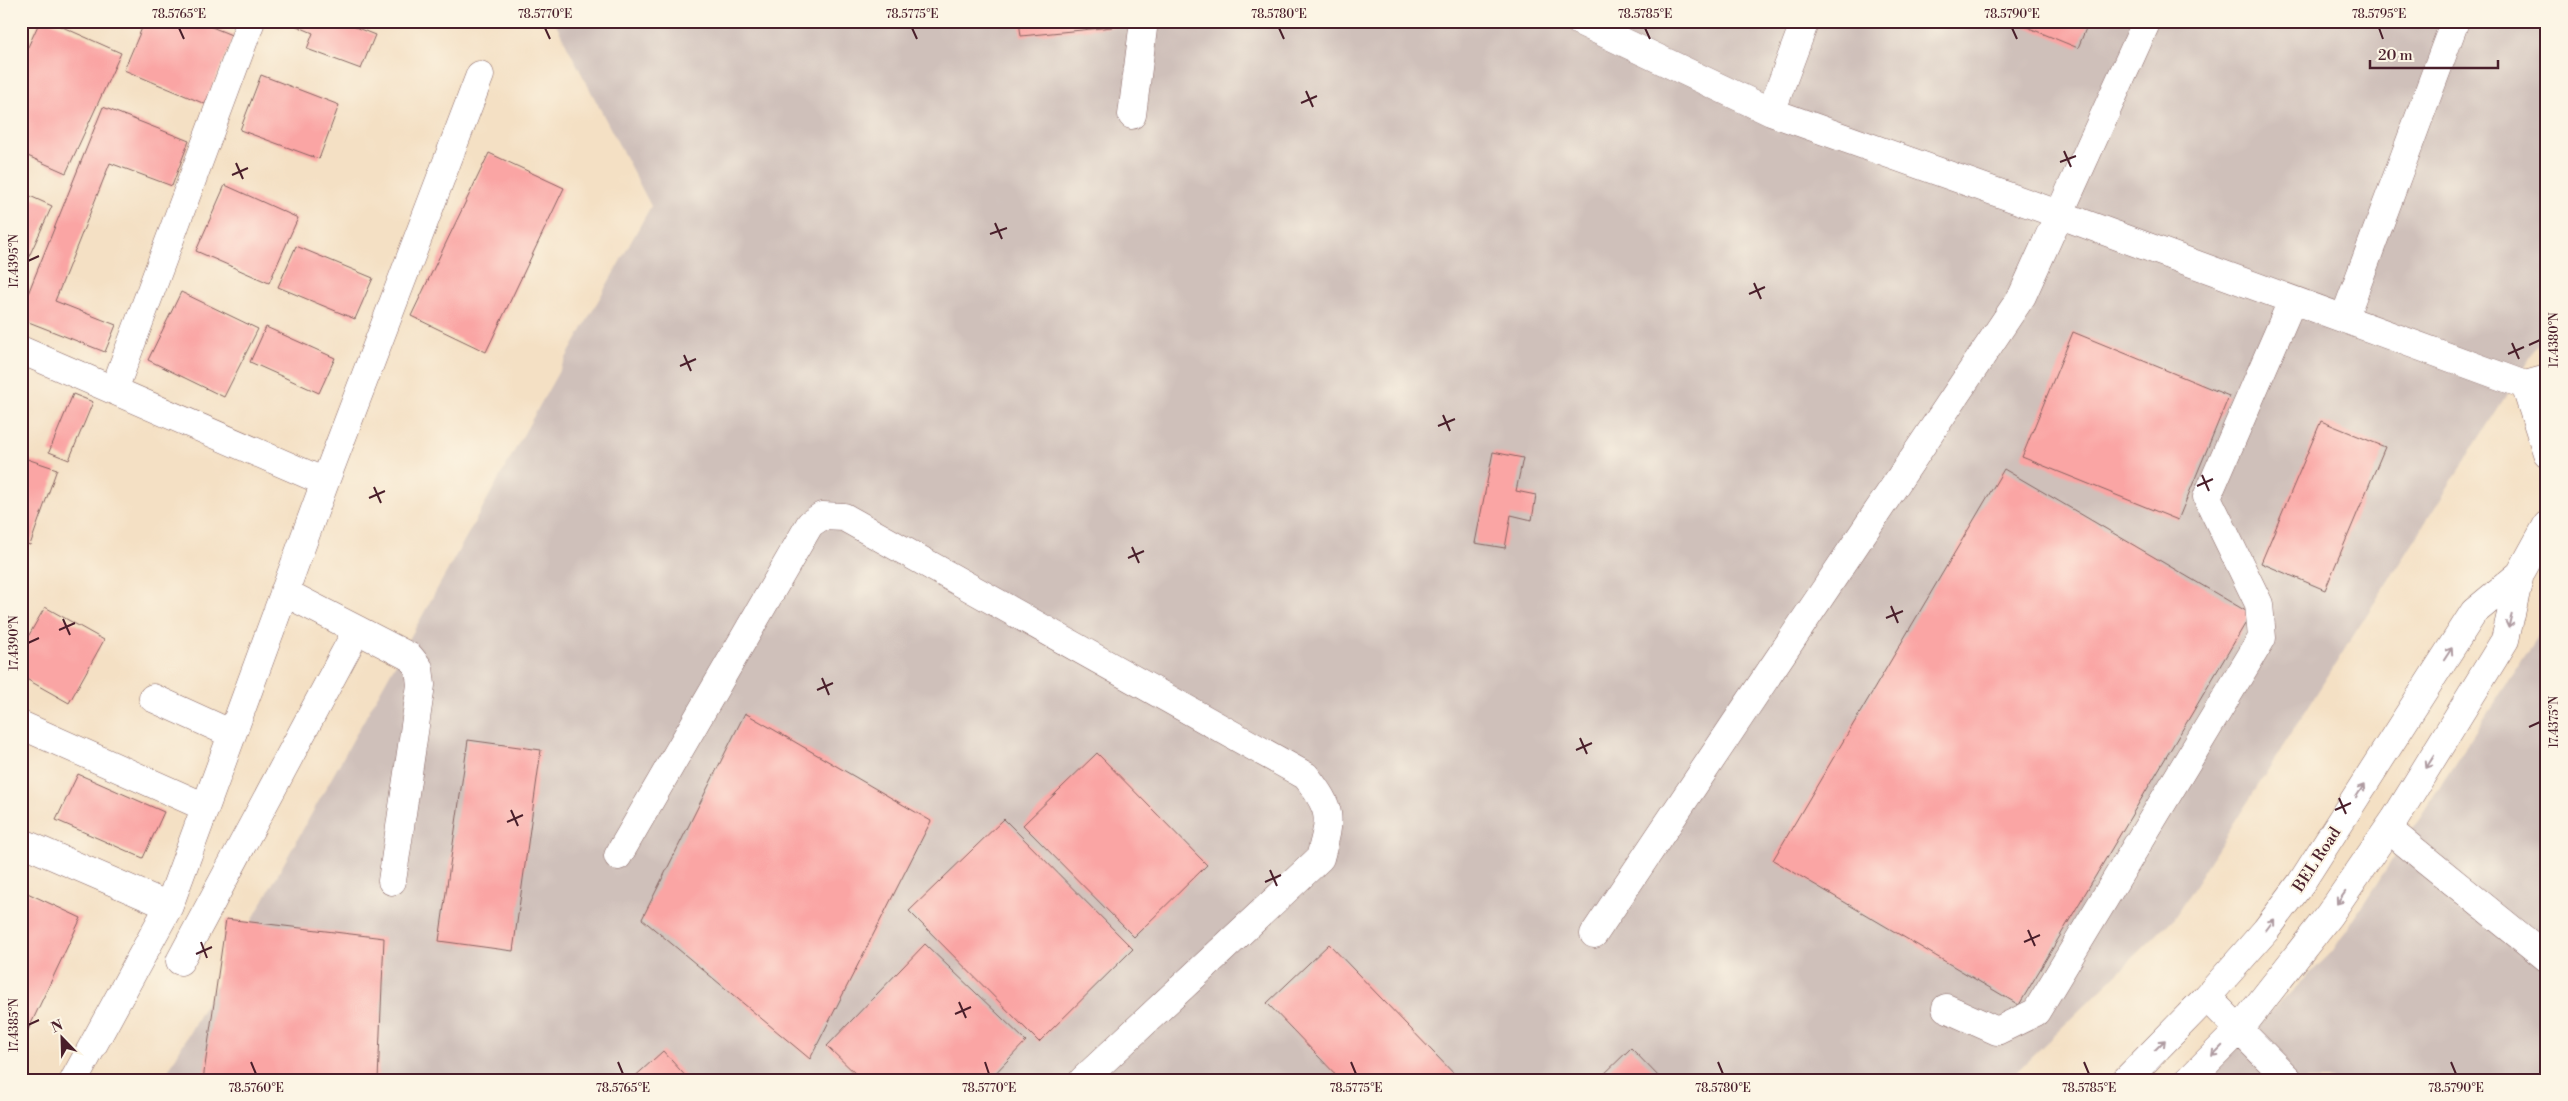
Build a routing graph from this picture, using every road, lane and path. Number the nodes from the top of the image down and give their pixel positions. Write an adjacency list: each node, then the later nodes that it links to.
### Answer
1 (252, 21): 15 (street)
2 (1144, 21): 9 (street)
3 (1579, 21): 8 (street)
4 (1805, 21): 8 (street)
5 (2148, 21): 10 (street)
6 (2456, 21): 12 (street)
7 (480, 75): 17 (street)
8 (1772, 112): 10 (street)
9 (1132, 115)
10 (2058, 214): 11 (street); 31 (street)
11 (2292, 301): 12 (street); 35 (street)
12 (2344, 319): 14 (street)
13 (21, 350): 15 (street)
14 (2536, 382): 16 (street)
15 (114, 390): 17 (street)
16 (2547, 453)
17 (325, 482): 20 (street)
18 (2547, 525): 19 (street, BEL Road)
19 (2520, 574): 26 (street, BEL Road, one-way to 26); 34 (street, BEL Road, one-way to 19)
20 (284, 592): 21 (street); 24 (street)
21 (357, 630): 29 (street); 33 (street)
22 (153, 698): 24 (street)
23 (21, 725): 25 (street)
24 (232, 734): 25 (street)
25 (205, 807): 30 (street)
26 (2388, 829): 32 (street); 36 (street, BEL Road, one-way to 36)
27 (21, 842): 30 (street)
28 (618, 856): 38 (street)
29 (392, 881)
30 (169, 906): 37 (street)
31 (1594, 934)
32 (2547, 958)
33 (180, 960)
34 (2207, 997): 36 (street); 39 (street, BEL Road, one-way to 34)
35 (1946, 1008)
36 (2239, 1030): 40 (street, BEL Road, one-way to 40); 41 (street)
37 (74, 1080)
38 (1083, 1080)
39 (2126, 1080)
40 (2189, 1080)
41 (2289, 1080)

